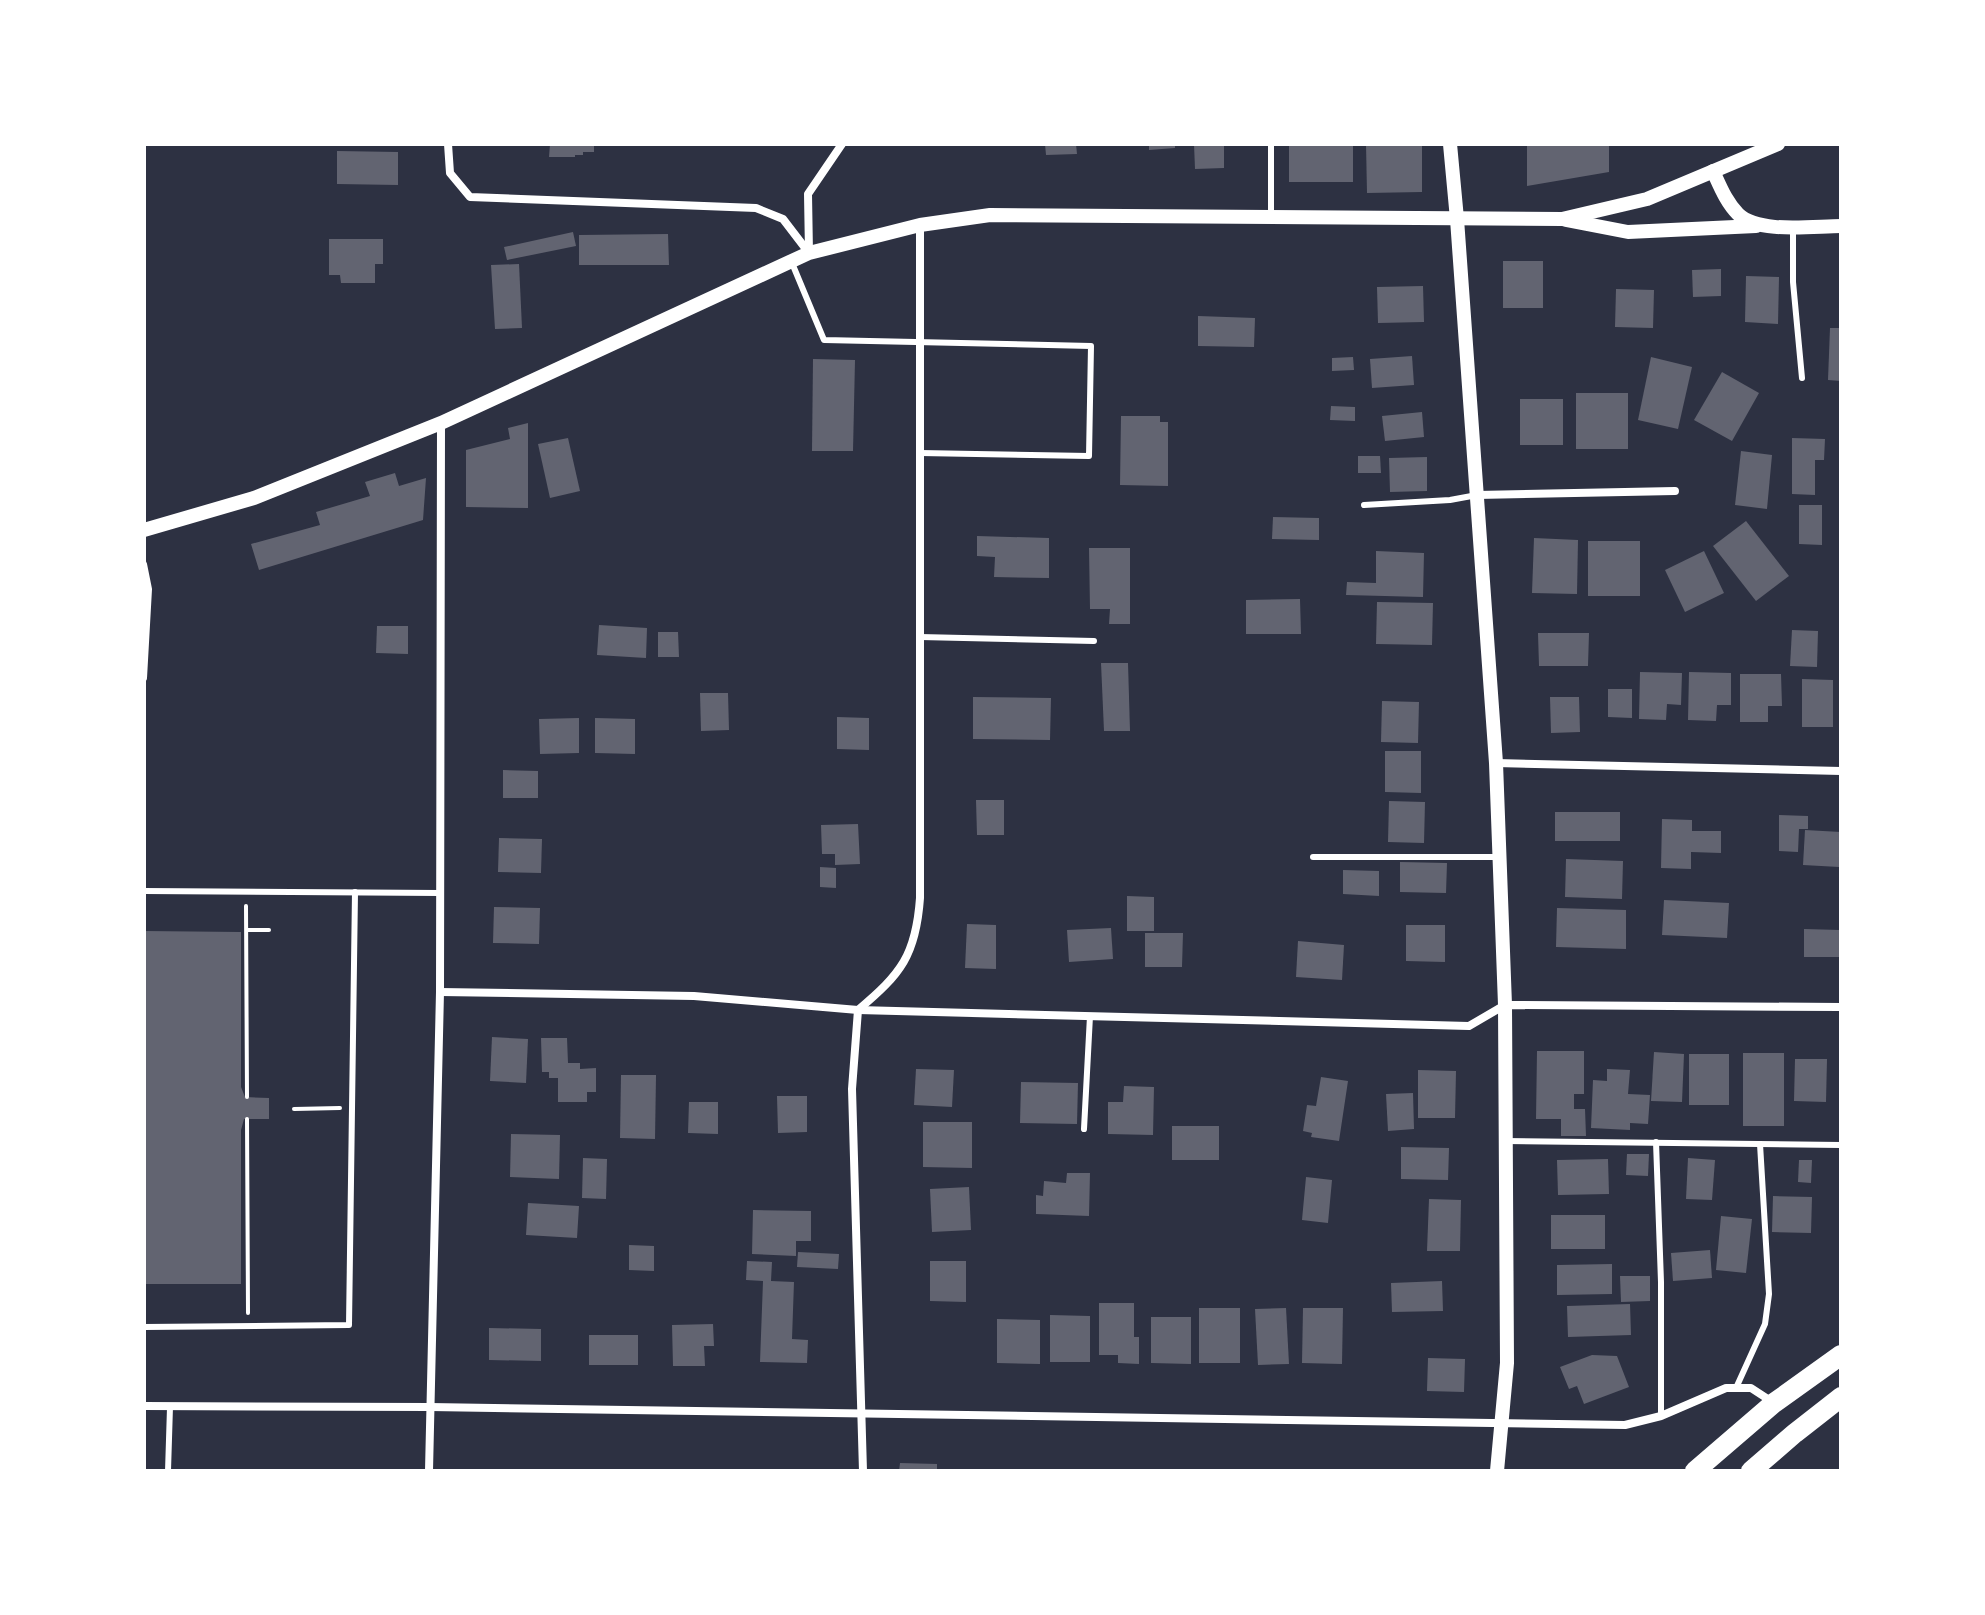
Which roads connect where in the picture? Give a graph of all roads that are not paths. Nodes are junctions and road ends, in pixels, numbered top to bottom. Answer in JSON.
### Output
{"nodes":[{"id":1,"x":448,"y":144,"type":"edge"},
{"id":2,"x":842,"y":144,"type":"edge"},
{"id":3,"x":1271,"y":144,"type":"edge"},
{"id":4,"x":1450,"y":144,"type":"edge"},
{"id":5,"x":1778,"y":144,"type":"edge"},
{"id":6,"x":1713,"y":171,"type":"junction"},
{"id":7,"x":1271,"y":217,"type":"junction"},
{"id":8,"x":1457,"y":219,"type":"junction"},
{"id":9,"x":1562,"y":219,"type":"junction"},
{"id":10,"x":920,"y":225,"type":"junction"},
{"id":11,"x":1756,"y":226,"type":"junction"},
{"id":12,"x":1793,"y":226,"type":"junction"},
{"id":13,"x":1841,"y":226,"type":"edge"},
{"id":14,"x":809,"y":253,"type":"junction"},
{"id":15,"x":791,"y":262,"type":"junction"},
{"id":16,"x":920,"y":343,"type":"junction"},
{"id":17,"x":1802,"y":378,"type":"dead end"},
{"id":18,"x":441,"y":423,"type":"junction"},
{"id":19,"x":920,"y":453,"type":"junction"},
{"id":20,"x":1675,"y":491,"type":"dead end"},
{"id":21,"x":1477,"y":495,"type":"junction"},
{"id":22,"x":1364,"y":505,"type":"dead end"},
{"id":23,"x":144,"y":530,"type":"edge"},
{"id":24,"x":144,"y":564,"type":"edge"},
{"id":25,"x":920,"y":637,"type":"junction"},
{"id":26,"x":1094,"y":641,"type":"dead end"},
{"id":27,"x":144,"y":678,"type":"edge"},
{"id":28,"x":1496,"y":763,"type":"junction"},
{"id":29,"x":1841,"y":771,"type":"edge"},
{"id":30,"x":1313,"y":857,"type":"dead end"},
{"id":31,"x":1500,"y":857,"type":"junction"},
{"id":32,"x":144,"y":891,"type":"edge"},
{"id":33,"x":355,"y":892,"type":"junction"},
{"id":34,"x":440,"y":893,"type":"junction"},
{"id":35,"x":440,"y":992,"type":"junction"},
{"id":36,"x":1505,"y":1005,"type":"junction"},
{"id":37,"x":1841,"y":1007,"type":"edge"},
{"id":38,"x":858,"y":1010,"type":"junction"},
{"id":39,"x":1090,"y":1016,"type":"junction"},
{"id":40,"x":1084,"y":1129,"type":"dead end"},
{"id":41,"x":1505,"y":1141,"type":"junction"},
{"id":42,"x":1656,"y":1142,"type":"junction"},
{"id":43,"x":1760,"y":1144,"type":"junction"},
{"id":44,"x":1841,"y":1145,"type":"edge"},
{"id":45,"x":144,"y":1327,"type":"edge"},
{"id":46,"x":1841,"y":1355,"type":"edge"},
{"id":47,"x":1736,"y":1388,"type":"junction"},
{"id":48,"x":1841,"y":1397,"type":"edge"},
{"id":49,"x":1774,"y":1403,"type":"junction"},
{"id":50,"x":144,"y":1406,"type":"edge"},
{"id":51,"x":170,"y":1407,"type":"junction"},
{"id":52,"x":430,"y":1407,"type":"junction"},
{"id":53,"x":860,"y":1415,"type":"junction"},
{"id":54,"x":1661,"y":1416,"type":"junction"},
{"id":55,"x":1501,"y":1422,"type":"junction"},
{"id":56,"x":168,"y":1471,"type":"edge"},
{"id":57,"x":429,"y":1471,"type":"edge"},
{"id":58,"x":863,"y":1471,"type":"edge"},
{"id":59,"x":1497,"y":1471,"type":"edge"},
{"id":60,"x":1695,"y":1471,"type":"edge"},
{"id":61,"x":1751,"y":1471,"type":"edge"}],
"edges":[{"from":1,"to":14,"type":"street"},
{"from":2,"to":14,"type":"street"},
{"from":3,"to":7,"type":"lane"},
{"from":4,"to":8,"type":"street"},
{"from":5,"to":6,"type":"street"},
{"from":6,"to":9,"type":"street"},
{"from":6,"to":11,"type":"street"},
{"from":7,"to":8,"type":"street"},
{"from":7,"to":10,"type":"street"},
{"from":8,"to":9,"type":"street"},
{"from":8,"to":21,"type":"street"},
{"from":9,"to":11,"type":"street"},
{"from":10,"to":14,"type":"street"},
{"from":10,"to":16,"type":"street"},
{"from":11,"to":12,"type":"street"},
{"from":12,"to":13,"type":"street"},
{"from":12,"to":17,"type":"lane"},
{"from":14,"to":15,"type":"street"},
{"from":15,"to":16,"type":"lane"},
{"from":15,"to":18,"type":"street"},
{"from":16,"to":19,"type":"street"},
{"from":16,"to":19,"type":"lane"},
{"from":18,"to":23,"type":"street"},
{"from":18,"to":34,"type":"street"},
{"from":19,"to":25,"type":"street"},
{"from":20,"to":21,"type":"street"},
{"from":21,"to":22,"type":"lane"},
{"from":21,"to":28,"type":"street"},
{"from":24,"to":27,"type":"lane"},
{"from":25,"to":26,"type":"lane"},
{"from":25,"to":38,"type":"street"},
{"from":28,"to":29,"type":"street"},
{"from":28,"to":31,"type":"street"},
{"from":30,"to":31,"type":"lane"},
{"from":31,"to":36,"type":"street"},
{"from":32,"to":33,"type":"lane"},
{"from":33,"to":34,"type":"lane"},
{"from":33,"to":45,"type":"lane"},
{"from":34,"to":35,"type":"street"},
{"from":35,"to":38,"type":"street"},
{"from":35,"to":52,"type":"street"},
{"from":36,"to":37,"type":"street"},
{"from":36,"to":39,"type":"street"},
{"from":36,"to":41,"type":"street"},
{"from":38,"to":39,"type":"street"},
{"from":38,"to":53,"type":"street"},
{"from":39,"to":40,"type":"lane"},
{"from":41,"to":42,"type":"lane"},
{"from":41,"to":55,"type":"street"},
{"from":42,"to":43,"type":"lane"},
{"from":42,"to":54,"type":"lane"},
{"from":43,"to":44,"type":"lane"},
{"from":43,"to":47,"type":"lane"},
{"from":46,"to":49,"type":"main road"},
{"from":47,"to":49,"type":"street"},
{"from":47,"to":54,"type":"street"},
{"from":48,"to":61,"type":"main road"},
{"from":49,"to":60,"type":"main road"},
{"from":50,"to":51,"type":"street"},
{"from":51,"to":52,"type":"street"},
{"from":51,"to":56,"type":"lane"},
{"from":52,"to":53,"type":"street"},
{"from":52,"to":57,"type":"street"},
{"from":53,"to":55,"type":"street"},
{"from":53,"to":58,"type":"street"},
{"from":54,"to":55,"type":"street"},
{"from":55,"to":59,"type":"street"}]}
